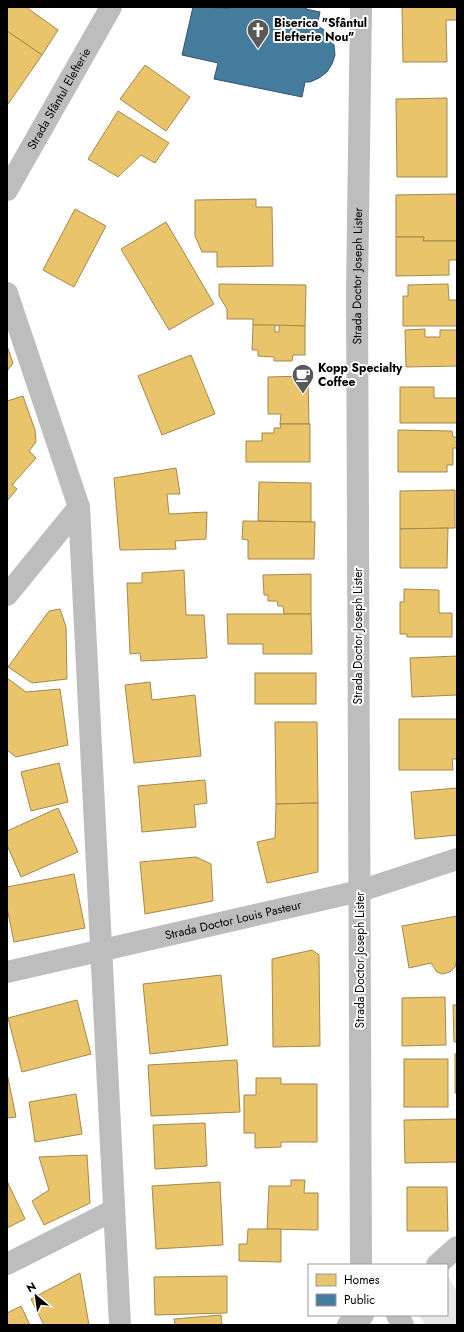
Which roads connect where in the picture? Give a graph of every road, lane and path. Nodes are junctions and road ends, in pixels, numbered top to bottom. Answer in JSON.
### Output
{"nodes":[{"id":1,"x":111,"y":7,"type":"edge"},
{"id":2,"x":361,"y":7,"type":"edge"},
{"id":3,"x":7,"y":190,"type":"edge"},
{"id":4,"x":7,"y":293,"type":"edge"},
{"id":5,"x":79,"y":507,"type":"junction"},
{"id":6,"x":7,"y":595,"type":"edge"},
{"id":7,"x":457,"y":859,"type":"edge"},
{"id":8,"x":360,"y":891,"type":"junction"},
{"id":9,"x":102,"y":951,"type":"junction"},
{"id":10,"x":7,"y":972,"type":"edge"},
{"id":11,"x":114,"y":1210,"type":"junction"},
{"id":12,"x":457,"y":1247,"type":"edge"},
{"id":13,"x":7,"y":1264,"type":"edge"},
{"id":14,"x":361,"y":1264,"type":"edge"},
{"id":15,"x":438,"y":1264,"type":"edge"},
{"id":16,"x":398,"y":1316,"type":"edge"},
{"id":17,"x":120,"y":1325,"type":"edge"},
{"id":18,"x":403,"y":1325,"type":"edge"}],
"edges":[{"from":1,"to":3,"type":"street","name":"Strada Sfântul Elefterie"},
{"from":2,"to":8,"type":"street","name":"Strada Doctor Joseph Lister"},
{"from":4,"to":5,"type":"street"},
{"from":5,"to":6,"type":"street"},
{"from":5,"to":9,"type":"street"},
{"from":7,"to":8,"type":"street","name":"Strada Doctor Louis Pasteur"},
{"from":8,"to":9,"type":"street","name":"Strada Doctor Louis Pasteur"},
{"from":8,"to":14,"type":"street","name":"Strada Doctor Joseph Lister"},
{"from":9,"to":10,"type":"street","name":"Strada Doctor Louis Pasteur"},
{"from":9,"to":11,"type":"street"},
{"from":11,"to":13,"type":"street"},
{"from":11,"to":17,"type":"street"},
{"from":12,"to":15,"type":"street"},
{"from":16,"to":18,"type":"street"}]}
